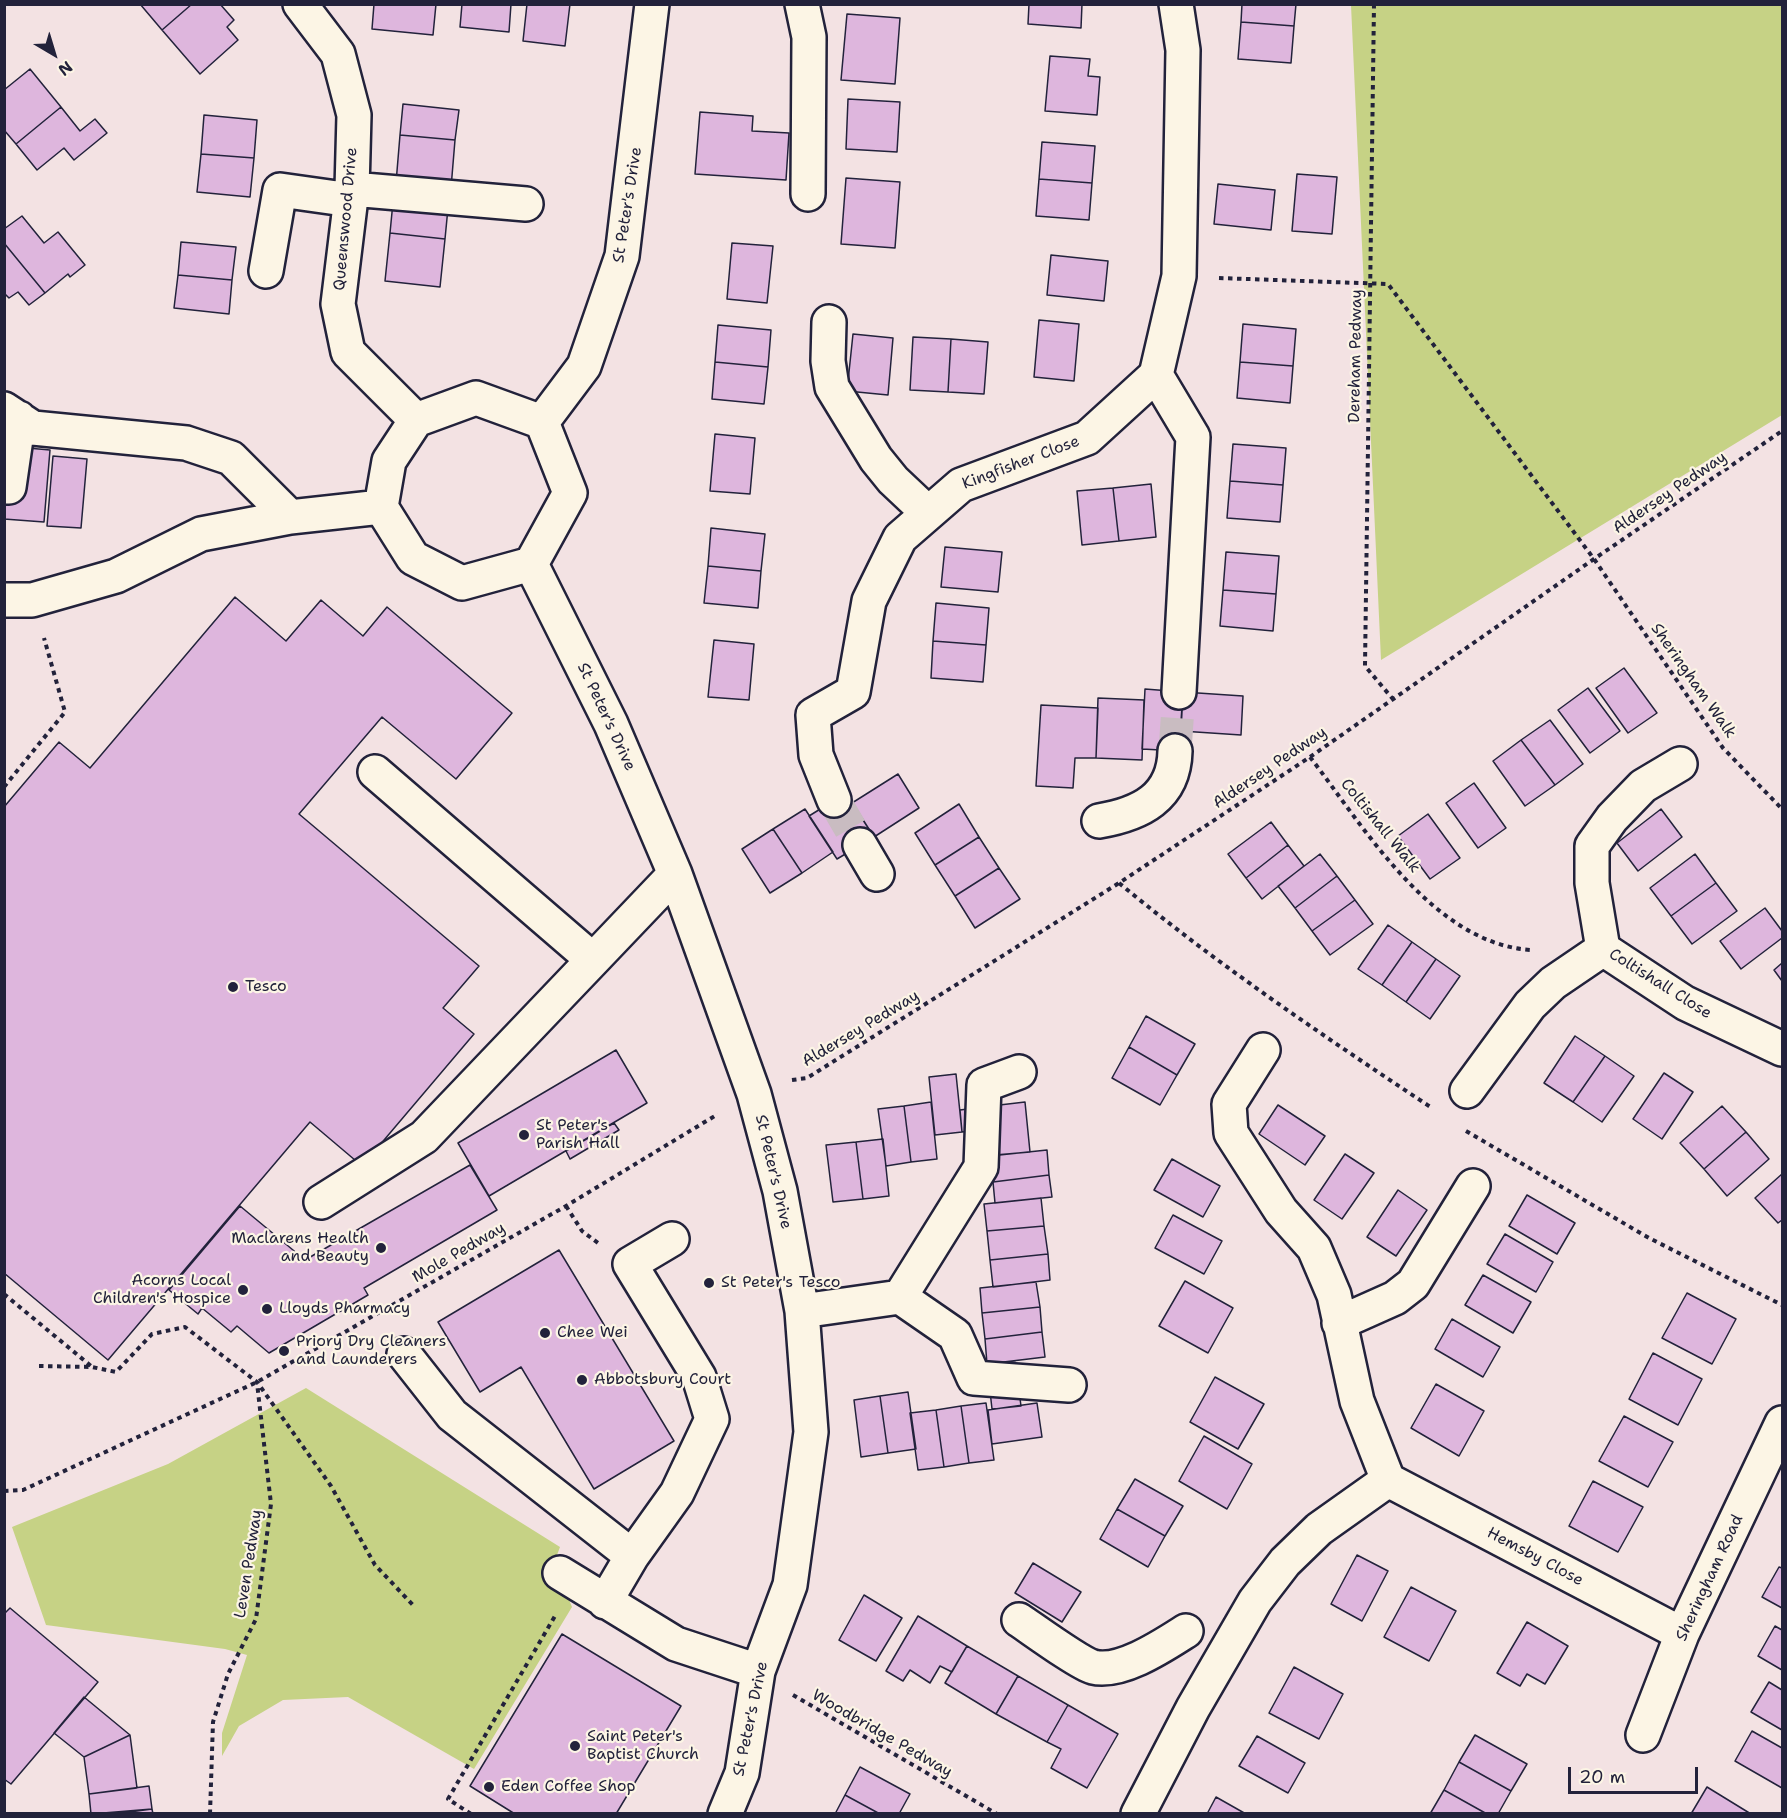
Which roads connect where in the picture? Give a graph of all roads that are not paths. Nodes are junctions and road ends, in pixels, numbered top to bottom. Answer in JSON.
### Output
{"nodes":[{"id":1,"x":300,"y":4,"type":"edge"},
{"id":2,"x":652,"y":4,"type":"edge"},
{"id":3,"x":802,"y":4,"type":"edge"},
{"id":4,"x":1176,"y":4,"type":"edge"},
{"id":5,"x":351,"y":194,"type":"junction"},
{"id":6,"x":808,"y":194,"type":"dead end"},
{"id":7,"x":526,"y":204,"type":"dead end"},
{"id":8,"x":266,"y":271,"type":"dead end"},
{"id":9,"x":829,"y":322,"type":"dead end"},
{"id":10,"x":1156,"y":375,"type":"junction"},
{"id":11,"x":12,"y":413,"type":"edge"},
{"id":12,"x":416,"y":420,"type":"junction"},
{"id":13,"x":542,"y":422,"type":"junction"},
{"id":14,"x":4,"y":487,"type":"edge"},
{"id":15,"x":381,"y":507,"type":"junction"},
{"id":16,"x":928,"y":513,"type":"junction"},
{"id":17,"x":290,"y":517,"type":"junction"},
{"id":18,"x":531,"y":564,"type":"junction"},
{"id":19,"x":18,"y":600,"type":"edge"},
{"id":20,"x":1179,"y":692,"type":"tunnel mouth"},
{"id":21,"x":1175,"y":751,"type":"tunnel mouth"},
{"id":22,"x":1680,"y":764,"type":"dead end"},
{"id":23,"x":375,"y":772,"type":"dead end"},
{"id":24,"x":834,"y":800,"type":"tunnel mouth"},
{"id":25,"x":1099,"y":821,"type":"dead end"},
{"id":26,"x":860,"y":845,"type":"tunnel mouth"},
{"id":27,"x":675,"y":874,"type":"junction"},
{"id":28,"x":877,"y":874,"type":"dead end"},
{"id":29,"x":1603,"y":949,"type":"junction"},
{"id":30,"x":593,"y":960,"type":"junction"},
{"id":31,"x":1782,"y":1049,"type":"edge"},
{"id":32,"x":1263,"y":1050,"type":"dead end"},
{"id":33,"x":1019,"y":1072,"type":"dead end"},
{"id":34,"x":1467,"y":1091,"type":"dead end"},
{"id":35,"x":1473,"y":1186,"type":"dead end"},
{"id":36,"x":321,"y":1202,"type":"dead end"},
{"id":37,"x":672,"y":1239,"type":"dead end"},
{"id":38,"x":900,"y":1297,"type":"junction"},
{"id":39,"x":1336,"y":1309,"type":"junction"},
{"id":40,"x":802,"y":1311,"type":"junction"},
{"id":41,"x":404,"y":1354,"type":"dead end"},
{"id":42,"x":1069,"y":1385,"type":"dead end"},
{"id":43,"x":1781,"y":1432,"type":"edge"},
{"id":44,"x":1388,"y":1480,"type":"junction"},
{"id":45,"x":632,"y":1556,"type":"junction"},
{"id":46,"x":568,"y":1578,"type":"road end"},
{"id":47,"x":605,"y":1602,"type":"junction"},
{"id":48,"x":1019,"y":1620,"type":"dead end"},
{"id":49,"x":1682,"y":1634,"type":"junction"},
{"id":50,"x":1223,"y":1658,"type":"junction"},
{"id":51,"x":758,"y":1671,"type":"junction"},
{"id":52,"x":1643,"y":1735,"type":"dead end"},
{"id":53,"x":725,"y":1814,"type":"edge"},
{"id":54,"x":1138,"y":1814,"type":"edge"}],
"edges":[{"from":1,"to":5,"type":"street","name":"Queenswood Drive"},
{"from":2,"to":13,"type":"street","name":"St Peter's Drive"},
{"from":3,"to":6,"type":"street"},
{"from":4,"to":10,"type":"street"},
{"from":5,"to":7,"type":"street"},
{"from":5,"to":8,"type":"street"},
{"from":5,"to":12,"type":"street","name":"Queenswood Drive"},
{"from":9,"to":16,"type":"street"},
{"from":10,"to":16,"type":"street","name":"Kingfisher Close"},
{"from":10,"to":20,"type":"street"},
{"from":11,"to":14,"type":"street"},
{"from":11,"to":17,"type":"street"},
{"from":12,"to":13,"type":"street"},
{"from":12,"to":15,"type":"street"},
{"from":13,"to":18,"type":"street"},
{"from":15,"to":17,"type":"street"},
{"from":15,"to":18,"type":"street"},
{"from":16,"to":24,"type":"street","name":"Kingfisher Close"},
{"from":17,"to":19,"type":"street"},
{"from":18,"to":27,"type":"street","name":"St Peter's Drive"},
{"from":21,"to":25,"type":"street"},
{"from":22,"to":29,"type":"street"},
{"from":23,"to":30,"type":"street"},
{"from":26,"to":28,"type":"street"},
{"from":27,"to":30,"type":"street"},
{"from":27,"to":40,"type":"street","name":"St Peter's Drive"},
{"from":29,"to":31,"type":"street","name":"Coltishall Close"},
{"from":29,"to":34,"type":"street"},
{"from":30,"to":36,"type":"street"},
{"from":32,"to":39,"type":"street"},
{"from":33,"to":38,"type":"street"},
{"from":35,"to":39,"type":"street"},
{"from":37,"to":45,"type":"street"},
{"from":38,"to":40,"type":"street"},
{"from":38,"to":42,"type":"street"},
{"from":39,"to":44,"type":"street"},
{"from":40,"to":51,"type":"street","name":"St Peter's Drive"},
{"from":41,"to":45,"type":"street"},
{"from":43,"to":49,"type":"street","name":"Sheringham Road"},
{"from":44,"to":49,"type":"street","name":"Hemsby Close"},
{"from":44,"to":50,"type":"street"},
{"from":45,"to":47,"type":"street"},
{"from":46,"to":47,"type":"street"},
{"from":47,"to":51,"type":"street"},
{"from":48,"to":50,"type":"street"},
{"from":49,"to":52,"type":"street","name":"Sheringham Road"},
{"from":50,"to":54,"type":"street"},
{"from":51,"to":53,"type":"street","name":"St Peter's Drive"}]}
